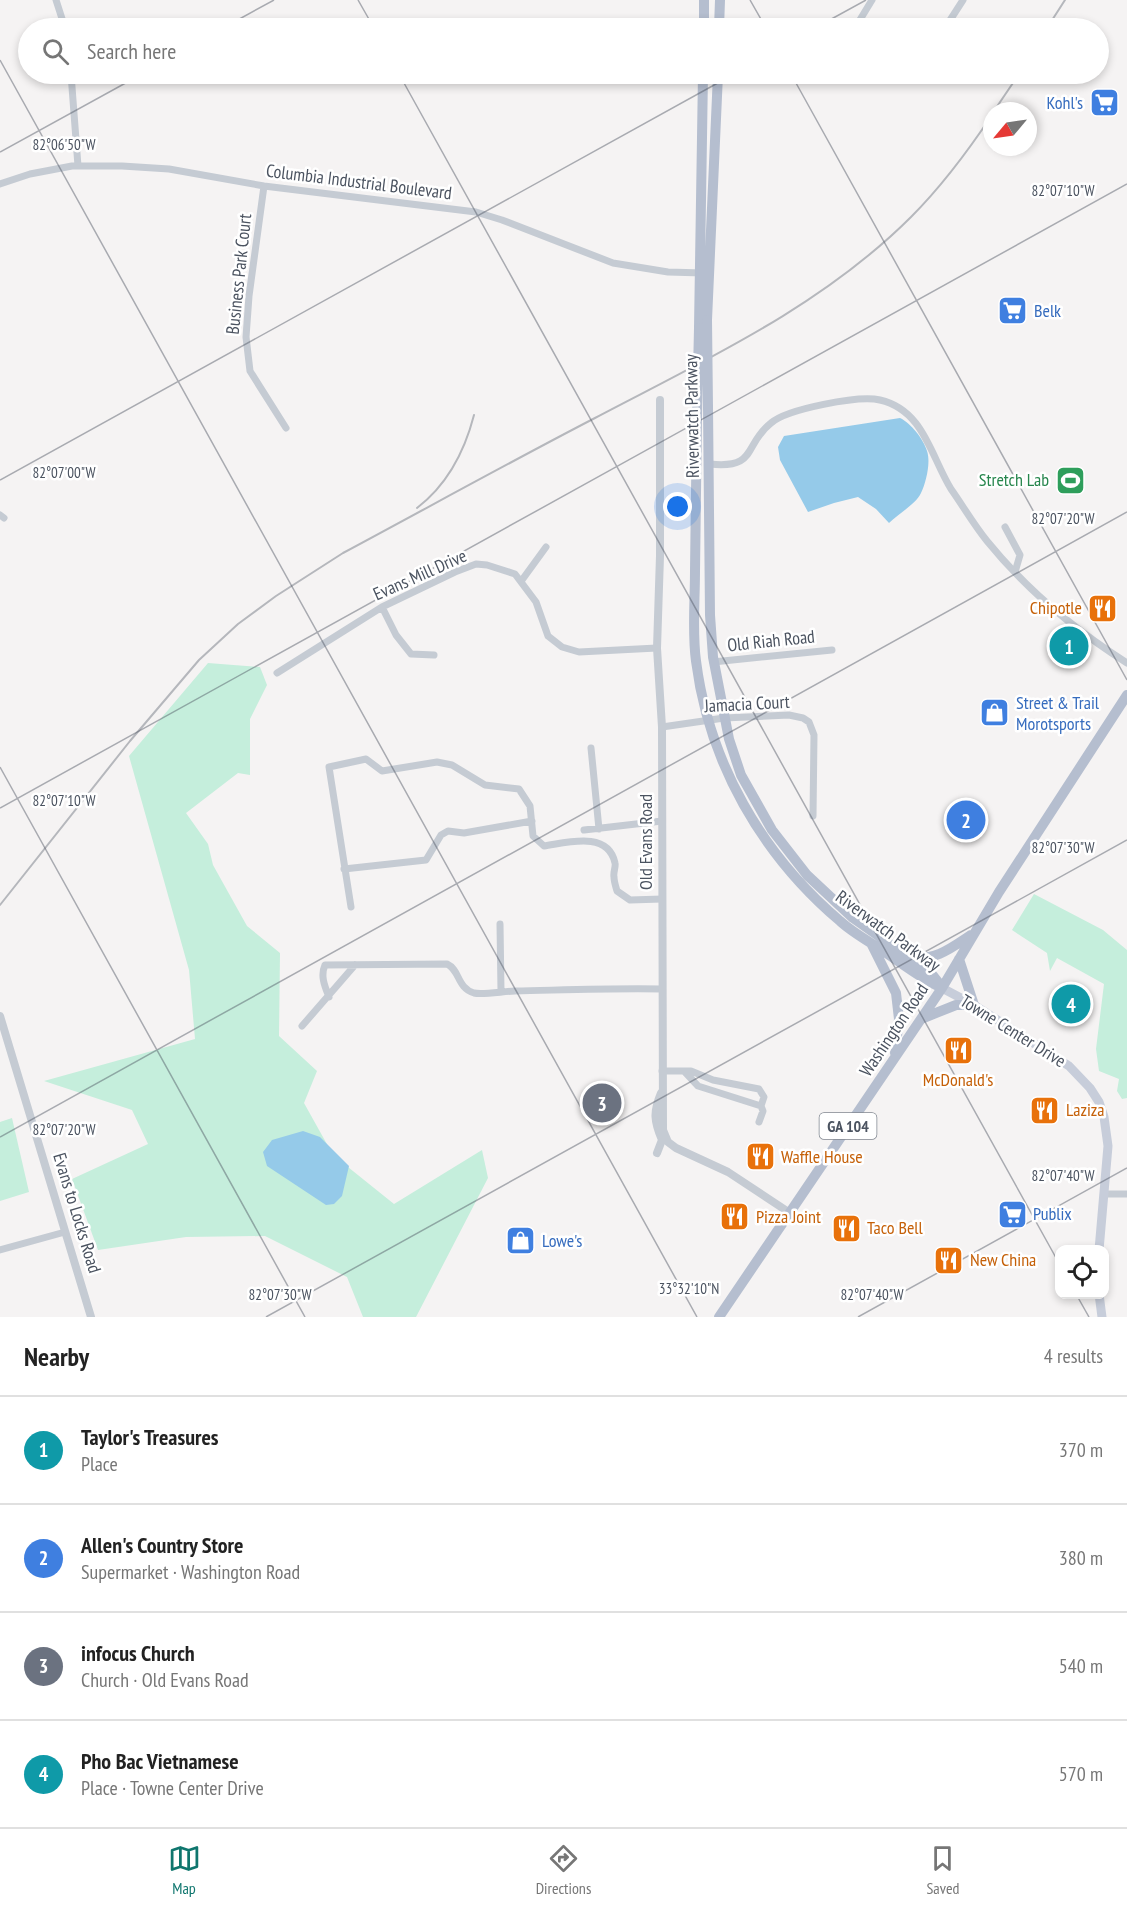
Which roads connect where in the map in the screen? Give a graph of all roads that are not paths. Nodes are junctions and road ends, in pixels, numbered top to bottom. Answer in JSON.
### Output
{"nodes":[{"id":1,"x":56,"y":0,"type":"edge"},
{"id":2,"x":704,"y":0,"type":"edge"},
{"id":3,"x":720,"y":0,"type":"edge"},
{"id":4,"x":872,"y":0,"type":"edge"},
{"id":5,"x":963,"y":0,"type":"edge"},
{"id":6,"x":62,"y":18,"type":"edge"},
{"id":7,"x":704,"y":18,"type":"edge"},
{"id":8,"x":719,"y":18,"type":"edge"},
{"id":9,"x":861,"y":18,"type":"edge"},
{"id":10,"x":951,"y":18,"type":"edge"},
{"id":11,"x":72,"y":84,"type":"edge"},
{"id":12,"x":703,"y":84,"type":"edge"},
{"id":13,"x":717,"y":84,"type":"edge"},
{"id":14,"x":78,"y":166,"type":"junction"},
{"id":15,"x":0,"y":184,"type":"edge"},
{"id":16,"x":264,"y":186,"type":"junction"},
{"id":17,"x":704,"y":273,"type":"junction"},
{"id":18,"x":703,"y":324,"type":"junction"},
{"id":19,"x":660,"y":400,"type":"dead end"},
{"id":20,"x":286,"y":428,"type":"dead end"},
{"id":21,"x":710,"y":464,"type":"junction"},
{"id":22,"x":1005,"y":527,"type":"dead end"},
{"id":23,"x":546,"y":546,"type":"dead end"},
{"id":24,"x":1015,"y":572,"type":"junction"},
{"id":25,"x":522,"y":580,"type":"junction"},
{"id":26,"x":382,"y":608,"type":"junction"},
{"id":27,"x":657,"y":648,"type":"junction"},
{"id":28,"x":832,"y":650,"type":"dead end"},
{"id":29,"x":434,"y":655,"type":"dead end"},
{"id":30,"x":713,"y":662,"type":"junction"},
{"id":31,"x":1127,"y":663,"type":"edge"},
{"id":32,"x":277,"y":673,"type":"dead end"},
{"id":33,"x":1127,"y":695,"type":"edge"},
{"id":34,"x":724,"y":718,"type":"junction"},
{"id":35,"x":708,"y":721,"type":"junction"},
{"id":36,"x":662,"y":727,"type":"junction"},
{"id":37,"x":591,"y":748,"type":"dead end"},
{"id":38,"x":813,"y":816,"type":"dead end"},
{"id":39,"x":662,"y":820,"type":"junction"},
{"id":40,"x":532,"y":821,"type":"junction"},
{"id":41,"x":599,"y":829,"type":"junction"},
{"id":42,"x":584,"y":830,"type":"dead end"},
{"id":43,"x":344,"y":869,"type":"junction"},
{"id":44,"x":662,"y":899,"type":"junction"},
{"id":45,"x":351,"y":907,"type":"dead end"},
{"id":46,"x":500,"y":924,"type":"dead end"},
{"id":47,"x":974,"y":934,"type":"junction"},
{"id":48,"x":870,"y":942,"type":"junction"},
{"id":49,"x":909,"y":958,"type":"junction"},
{"id":50,"x":959,"y":959,"type":"junction"},
{"id":51,"x":355,"y":964,"type":"junction"},
{"id":52,"x":942,"y":988,"type":"junction"},
{"id":53,"x":662,"y":989,"type":"junction"},
{"id":54,"x":501,"y":991,"type":"junction"},
{"id":55,"x":329,"y":997,"type":"junction"},
{"id":56,"x":974,"y":1005,"type":"junction"},
{"id":57,"x":0,"y":1016,"type":"edge"},
{"id":58,"x":921,"y":1018,"type":"junction"},
{"id":59,"x":302,"y":1026,"type":"dead end"},
{"id":60,"x":893,"y":1060,"type":"junction"},
{"id":61,"x":662,"y":1071,"type":"junction"},
{"id":62,"x":684,"y":1071,"type":"junction"},
{"id":63,"x":662,"y":1090,"type":"junction"},
{"id":64,"x":761,"y":1106,"type":"junction"},
{"id":65,"x":759,"y":1122,"type":"dead end"},
{"id":66,"x":657,"y":1153,"type":"dead end"},
{"id":67,"x":1106,"y":1194,"type":"junction"},
{"id":68,"x":1127,"y":1194,"type":"edge"},
{"id":69,"x":790,"y":1213,"type":"junction"},
{"id":70,"x":65,"y":1232,"type":"junction"},
{"id":71,"x":1101,"y":1245,"type":"edge"},
{"id":72,"x":0,"y":1250,"type":"edge"},
{"id":73,"x":1100,"y":1299,"type":"edge"},
{"id":74,"x":91,"y":1317,"type":"edge"},
{"id":75,"x":719,"y":1317,"type":"edge"},
{"id":76,"x":1102,"y":1317,"type":"edge"}],
"edges":[{"from":1,"to":6,"type":"street"},
{"from":2,"to":7,"type":"main road"},
{"from":3,"to":8,"type":"main road"},
{"from":4,"to":9,"type":"street"},
{"from":5,"to":10,"type":"street"},
{"from":11,"to":14,"type":"street"},
{"from":12,"to":17,"type":"main road","name":"Riverwatch Parkway"},
{"from":13,"to":17,"type":"main road","name":"Riverwatch Parkway"},
{"from":14,"to":15,"type":"street","name":"Columbia Industrial Boulevard"},
{"from":14,"to":16,"type":"street","name":"Columbia Industrial Boulevard"},
{"from":16,"to":17,"type":"street","name":"Columbia Industrial Boulevard"},
{"from":16,"to":20,"type":"street","name":"Business Park Court"},
{"from":17,"to":18,"type":"main road","name":"Riverwatch Parkway"},
{"from":18,"to":21,"type":"main road","name":"Riverwatch Parkway","bridge":true},
{"from":18,"to":35,"type":"main road","name":"Riverwatch Parkway","bridge":true},
{"from":19,"to":27,"type":"street","name":"Old Evans Road"},
{"from":21,"to":24,"type":"street"},
{"from":21,"to":30,"type":"main road","name":"Riverwatch Parkway"},
{"from":22,"to":24,"type":"street"},
{"from":23,"to":25,"type":"street"},
{"from":24,"to":31,"type":"street"},
{"from":25,"to":26,"type":"street","name":"Evans Mill Drive"},
{"from":25,"to":27,"type":"street"},
{"from":26,"to":29,"type":"street"},
{"from":26,"to":32,"type":"street","name":"Evans Mill Drive"},
{"from":27,"to":36,"type":"street","name":"Old Evans Road"},
{"from":28,"to":30,"type":"street","name":"Old Riah Road"},
{"from":30,"to":34,"type":"main road","name":"Riverwatch Parkway"},
{"from":33,"to":47,"type":"main road","name":"Washington Road","number":"GA 104"},
{"from":34,"to":35,"type":"street","name":"Jamacia Court"},
{"from":34,"to":38,"type":"street","name":"Jamacia Court"},
{"from":34,"to":49,"type":"main road","name":"Riverwatch Parkway"},
{"from":35,"to":36,"type":"street","name":"Jamacia Court"},
{"from":35,"to":48,"type":"main road","name":"Riverwatch Parkway"},
{"from":36,"to":39,"type":"street","name":"Old Evans Road"},
{"from":37,"to":41,"type":"street"},
{"from":39,"to":41,"type":"street"},
{"from":39,"to":44,"type":"street","name":"Old Evans Road"},
{"from":40,"to":43,"type":"street"},
{"from":40,"to":43,"type":"street"},
{"from":40,"to":44,"type":"street"},
{"from":41,"to":42,"type":"street"},
{"from":43,"to":45,"type":"street"},
{"from":44,"to":53,"type":"street","name":"Old Evans Road"},
{"from":46,"to":54,"type":"street"},
{"from":47,"to":49,"type":"main road"},
{"from":47,"to":50,"type":"main road","name":"Washington Road","number":"GA 104"},
{"from":48,"to":52,"type":"main road","name":"Riverwatch Parkway"},
{"from":48,"to":60,"type":"main road"},
{"from":49,"to":52,"type":"main road","name":"Riverwatch Parkway"},
{"from":50,"to":52,"type":"main road","name":"Washington Road","number":"GA 104"},
{"from":50,"to":56,"type":"main road"},
{"from":51,"to":54,"type":"street"},
{"from":51,"to":55,"type":"street"},
{"from":51,"to":55,"type":"street"},
{"from":52,"to":56,"type":"main road","name":"Towne Center Drive"},
{"from":52,"to":58,"type":"main road","name":"Washington Road","number":"GA 104"},
{"from":53,"to":54,"type":"street"},
{"from":53,"to":61,"type":"street","name":"Old Evans Road"},
{"from":55,"to":59,"type":"street"},
{"from":56,"to":58,"type":"main road"},
{"from":56,"to":67,"type":"main road","name":"Towne Center Drive"},
{"from":57,"to":70,"type":"street","name":"Evans to Locks Road"},
{"from":58,"to":60,"type":"main road","name":"Washington Road","number":"GA 104"},
{"from":60,"to":69,"type":"main road","name":"Washington Road","number":"GA 104"},
{"from":61,"to":62,"type":"street"},
{"from":61,"to":63,"type":"street","name":"Old Evans Road"},
{"from":62,"to":64,"type":"street"},
{"from":62,"to":64,"type":"street"},
{"from":63,"to":66,"type":"street"},
{"from":63,"to":69,"type":"street","name":"Old Evans Road"},
{"from":64,"to":65,"type":"street"},
{"from":67,"to":68,"type":"street"},
{"from":67,"to":71,"type":"main road","name":"Towne Center Drive"},
{"from":69,"to":75,"type":"main road","name":"Washington Road","number":"GA 104"},
{"from":70,"to":72,"type":"street"},
{"from":70,"to":74,"type":"street","name":"Evans to Locks Road"},
{"from":73,"to":76,"type":"main road"}]}
